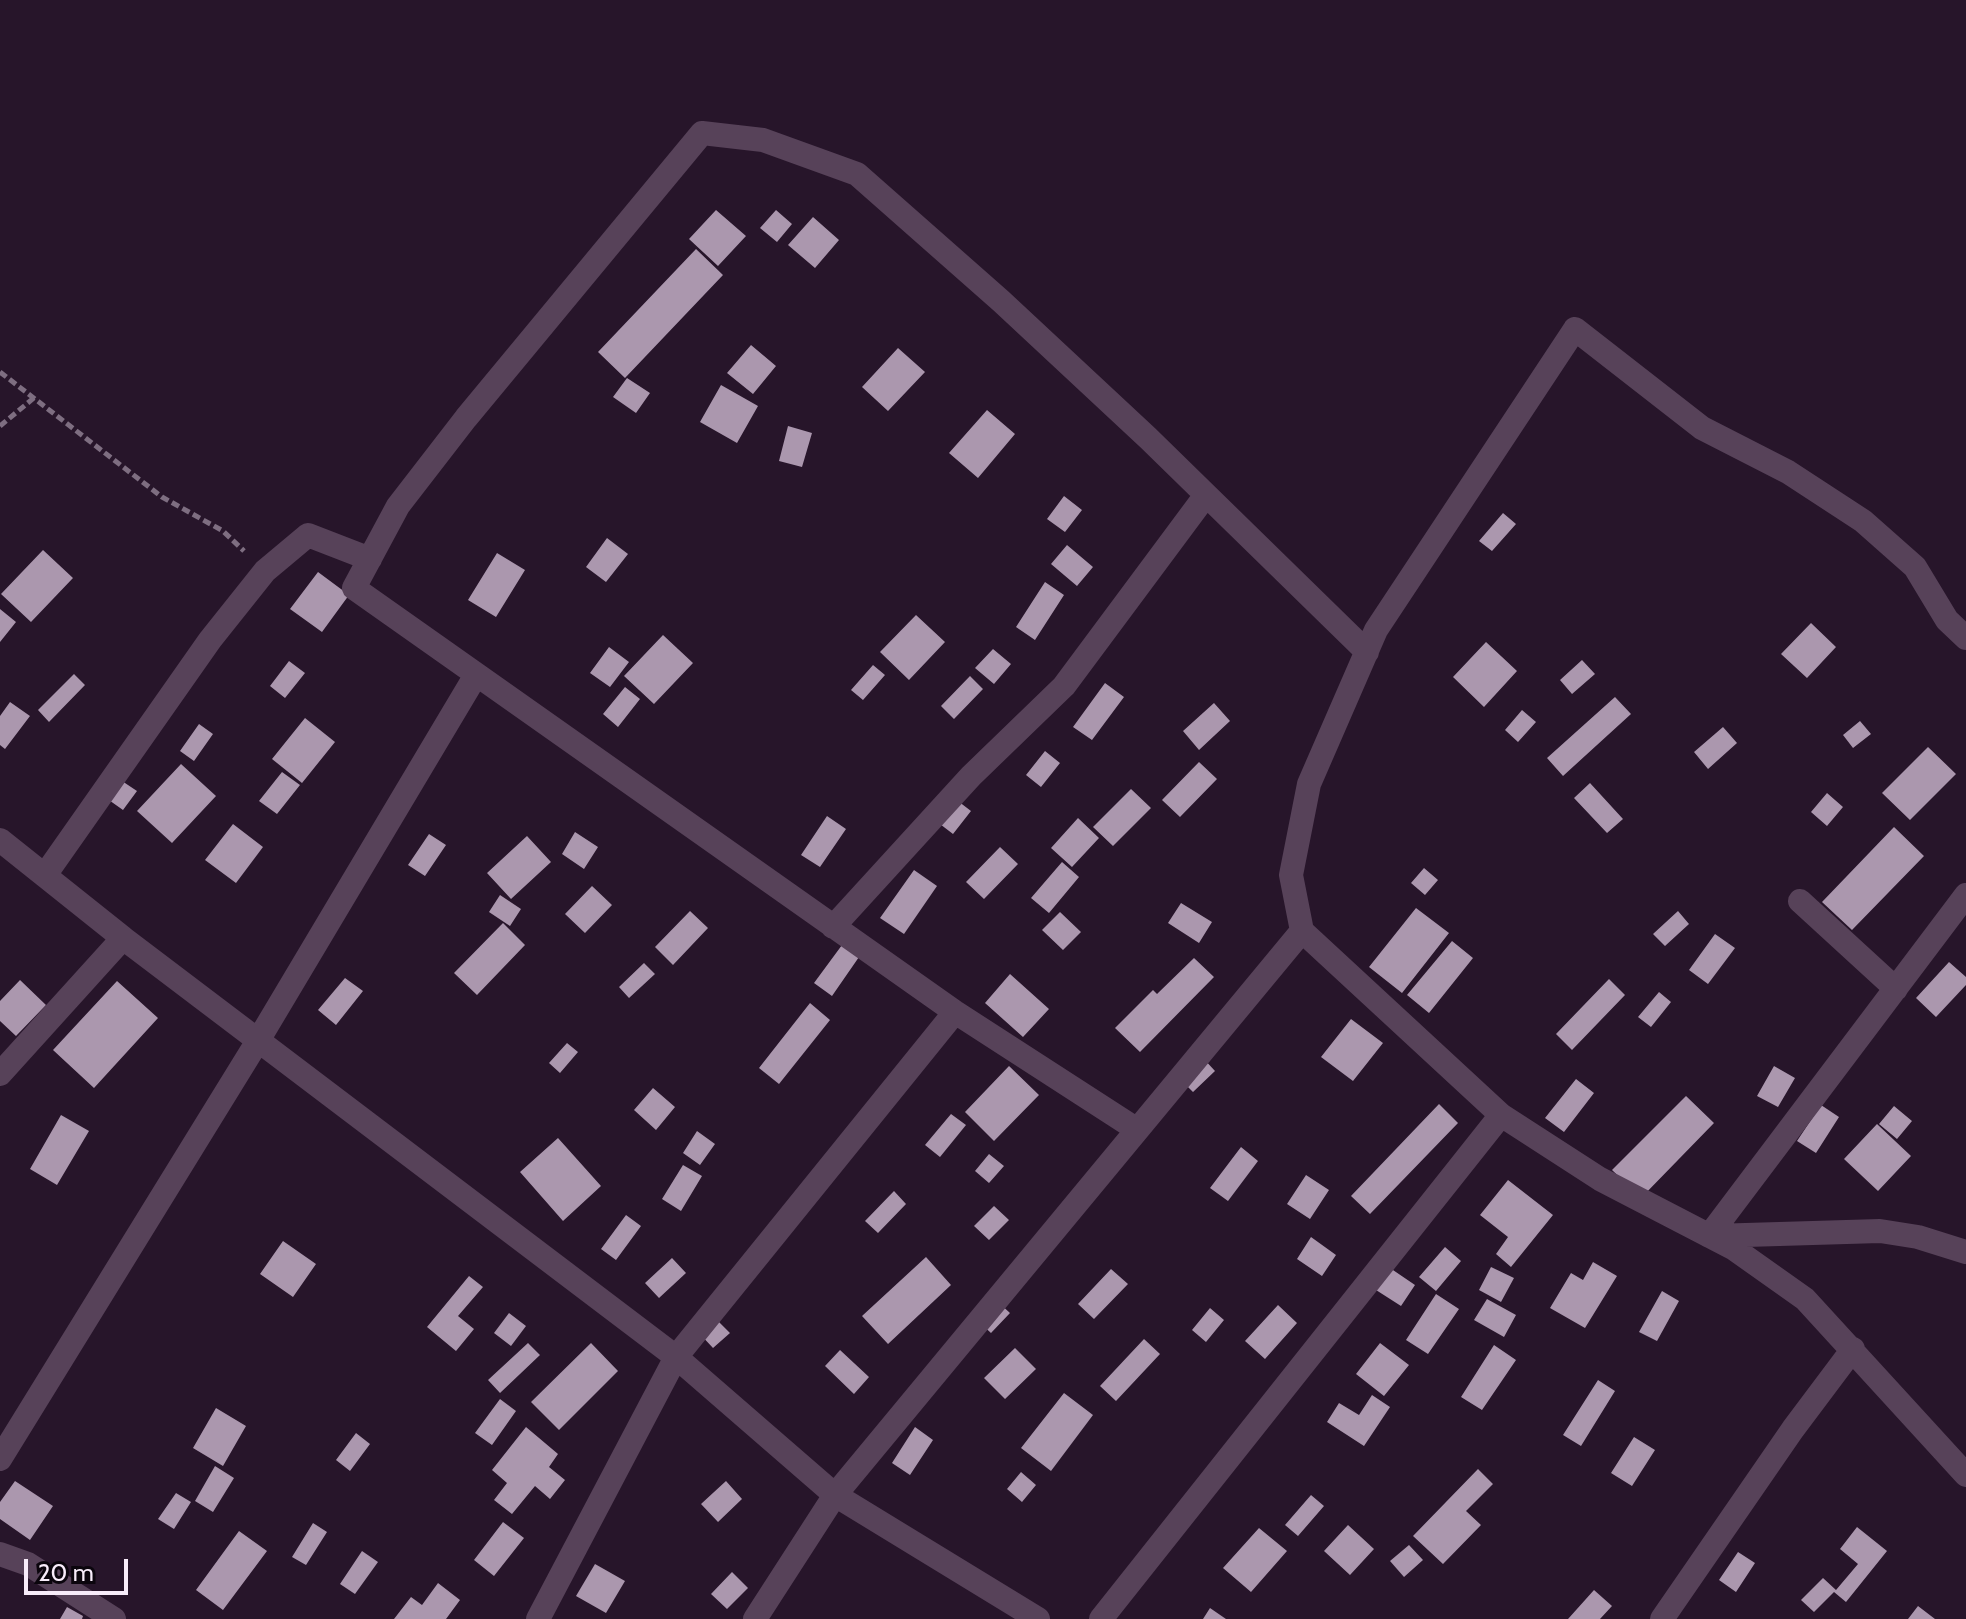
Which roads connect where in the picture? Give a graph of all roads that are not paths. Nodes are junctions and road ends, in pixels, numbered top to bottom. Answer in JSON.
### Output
{"nodes":[{"id":1,"x":1206,"y":495,"type":"junction"},
{"id":2,"x":370,"y":559,"type":"junction"},
{"id":3,"x":1966,"y":638,"type":"edge"},
{"id":4,"x":1367,"y":652,"type":"junction"},
{"id":5,"x":476,"y":675,"type":"junction"},
{"id":6,"x":0,"y":840,"type":"edge"},
{"id":7,"x":45,"y":875,"type":"junction"},
{"id":8,"x":1966,"y":895,"type":"edge"},
{"id":9,"x":1800,"y":901,"type":"dead end"},
{"id":10,"x":833,"y":927,"type":"junction"},
{"id":11,"x":1302,"y":931,"type":"junction"},
{"id":12,"x":123,"y":938,"type":"junction"},
{"id":13,"x":1896,"y":989,"type":"junction"},
{"id":14,"x":955,"y":1012,"type":"junction"},
{"id":15,"x":259,"y":1039,"type":"junction"},
{"id":16,"x":0,"y":1074,"type":"edge"},
{"id":17,"x":1501,"y":1115,"type":"junction"},
{"id":18,"x":1136,"y":1129,"type":"junction"},
{"id":19,"x":1709,"y":1236,"type":"junction"},
{"id":20,"x":1966,"y":1252,"type":"edge"},
{"id":21,"x":1853,"y":1349,"type":"junction"},
{"id":22,"x":676,"y":1357,"type":"junction"},
{"id":23,"x":0,"y":1459,"type":"edge"},
{"id":24,"x":1966,"y":1475,"type":"edge"},
{"id":25,"x":835,"y":1495,"type":"junction"},
{"id":26,"x":0,"y":1554,"type":"edge"},
{"id":27,"x":114,"y":1619,"type":"edge"},
{"id":28,"x":538,"y":1619,"type":"edge"},
{"id":29,"x":755,"y":1619,"type":"edge"},
{"id":30,"x":1038,"y":1619,"type":"edge"},
{"id":31,"x":1101,"y":1619,"type":"edge"},
{"id":32,"x":1662,"y":1619,"type":"edge"}],
"edges":[{"from":1,"to":2,"type":"street"},
{"from":1,"to":4,"type":"street"},
{"from":1,"to":10,"type":"street"},
{"from":2,"to":5,"type":"street"},
{"from":2,"to":7,"type":"street"},
{"from":3,"to":4,"type":"street"},
{"from":4,"to":11,"type":"street"},
{"from":5,"to":10,"type":"street"},
{"from":5,"to":15,"type":"street"},
{"from":6,"to":7,"type":"street"},
{"from":7,"to":12,"type":"street"},
{"from":8,"to":13,"type":"street"},
{"from":9,"to":13,"type":"street"},
{"from":10,"to":14,"type":"street"},
{"from":11,"to":17,"type":"street"},
{"from":11,"to":18,"type":"street"},
{"from":12,"to":15,"type":"street"},
{"from":12,"to":16,"type":"street"},
{"from":13,"to":19,"type":"street"},
{"from":14,"to":18,"type":"street"},
{"from":14,"to":22,"type":"street"},
{"from":15,"to":22,"type":"street"},
{"from":15,"to":23,"type":"street"},
{"from":17,"to":19,"type":"street"},
{"from":17,"to":31,"type":"street"},
{"from":18,"to":25,"type":"street"},
{"from":19,"to":20,"type":"street"},
{"from":19,"to":21,"type":"street"},
{"from":21,"to":24,"type":"street"},
{"from":21,"to":32,"type":"street"},
{"from":22,"to":25,"type":"street"},
{"from":22,"to":28,"type":"street"},
{"from":25,"to":29,"type":"street"},
{"from":25,"to":30,"type":"street"},
{"from":26,"to":27,"type":"street"}]}
